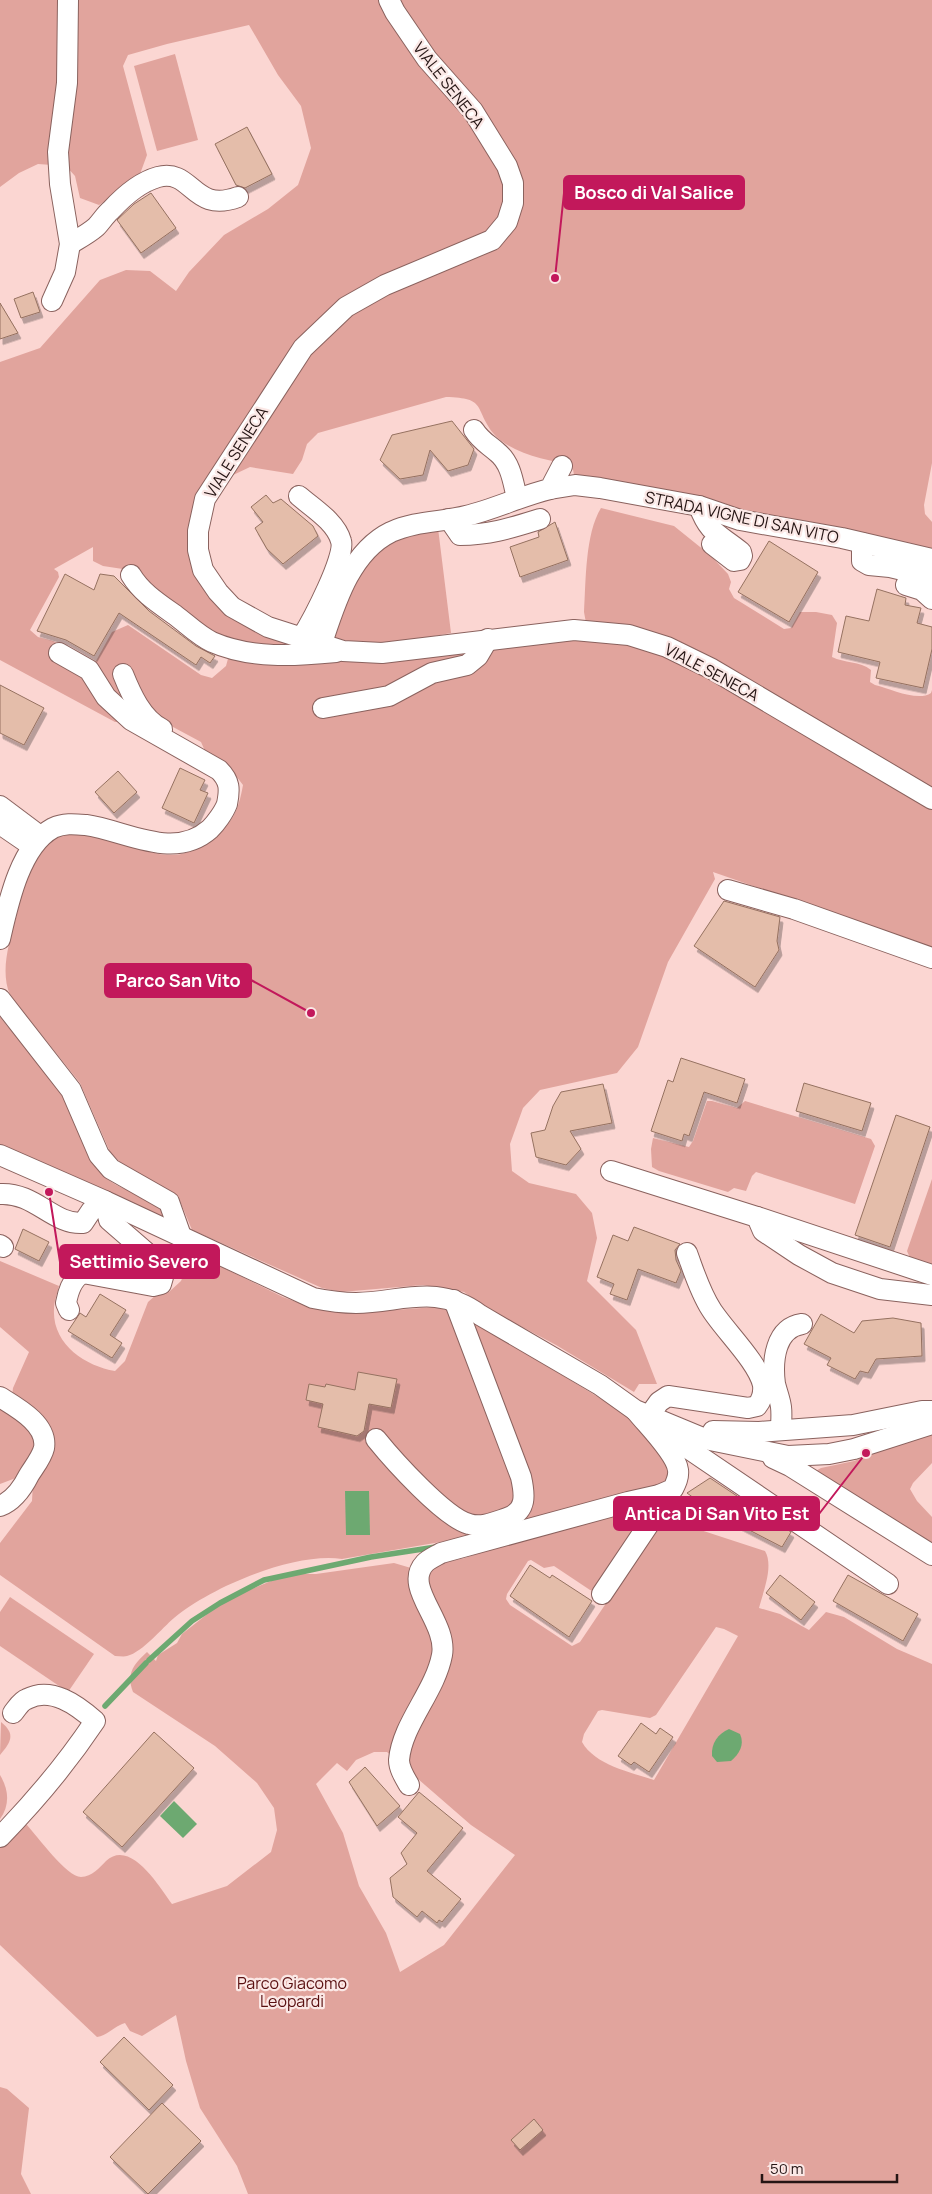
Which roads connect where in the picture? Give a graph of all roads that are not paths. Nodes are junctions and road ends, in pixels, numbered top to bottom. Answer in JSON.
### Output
{"nodes":[{"id":1,"x":389,"y":0,"type":"edge"},
{"id":2,"x":68,"y":4,"type":"edge"},
{"id":3,"x":238,"y":197,"type":"dead end"},
{"id":4,"x":70,"y":244,"type":"junction"},
{"id":5,"x":52,"y":301,"type":"dead end"},
{"id":6,"x":474,"y":430,"type":"dead end"},
{"id":7,"x":562,"y":466,"type":"dead end"},
{"id":8,"x":550,"y":489,"type":"junction"},
{"id":9,"x":299,"y":496,"type":"dead end"},
{"id":10,"x":517,"y":498,"type":"junction"},
{"id":11,"x":699,"y":506,"type":"junction"},
{"id":12,"x":449,"y":519,"type":"junction"},
{"id":13,"x":540,"y":519,"type":"dead end"},
{"id":14,"x":862,"y":543,"type":"junction"},
{"id":15,"x":712,"y":544,"type":"dead end"},
{"id":16,"x":932,"y":559,"type":"edge"},
{"id":17,"x":131,"y":574,"type":"dead end"},
{"id":18,"x":932,"y":577,"type":"edge"},
{"id":19,"x":906,"y":585,"type":"dead end"},
{"id":20,"x":932,"y":599,"type":"edge"},
{"id":21,"x":302,"y":637,"type":"junction"},
{"id":22,"x":488,"y":638,"type":"junction"},
{"id":23,"x":322,"y":643,"type":"junction"},
{"id":24,"x":343,"y":651,"type":"junction"},
{"id":25,"x":59,"y":652,"type":"dead end"},
{"id":26,"x":123,"y":674,"type":"dead end"},
{"id":27,"x":323,"y":708,"type":"dead end"},
{"id":28,"x":197,"y":757,"type":"junction"},
{"id":29,"x":932,"y":799,"type":"edge"},
{"id":30,"x":0,"y":806,"type":"edge"},
{"id":31,"x":0,"y":824,"type":"edge"},
{"id":32,"x":36,"y":841,"type":"junction"},
{"id":33,"x":728,"y":890,"type":"dead end"},
{"id":34,"x":0,"y":939,"type":"edge"},
{"id":35,"x":932,"y":958,"type":"edge"},
{"id":36,"x":0,"y":999,"type":"edge"},
{"id":37,"x":0,"y":1155,"type":"edge"},
{"id":38,"x":611,"y":1171,"type":"dead end"},
{"id":39,"x":0,"y":1194,"type":"edge"},
{"id":40,"x":105,"y":1200,"type":"junction"},
{"id":41,"x":757,"y":1217,"type":"junction"},
{"id":42,"x":181,"y":1236,"type":"junction"},
{"id":43,"x":687,"y":1253,"type":"dead end"},
{"id":44,"x":932,"y":1274,"type":"edge"},
{"id":45,"x":932,"y":1295,"type":"edge"},
{"id":46,"x":454,"y":1300,"type":"junction"},
{"id":47,"x":69,"y":1310,"type":"dead end"},
{"id":48,"x":802,"y":1324,"type":"dead end"},
{"id":49,"x":0,"y":1397,"type":"edge"},
{"id":50,"x":932,"y":1411,"type":"edge"},
{"id":51,"x":642,"y":1413,"type":"junction"},
{"id":52,"x":932,"y":1424,"type":"edge"},
{"id":53,"x":680,"y":1427,"type":"junction"},
{"id":54,"x":781,"y":1430,"type":"junction"},
{"id":55,"x":376,"y":1439,"type":"dead end"},
{"id":56,"x":760,"y":1452,"type":"junction"},
{"id":57,"x":660,"y":1495,"type":"junction"},
{"id":58,"x":0,"y":1506,"type":"edge"},
{"id":59,"x":932,"y":1555,"type":"edge"},
{"id":60,"x":888,"y":1584,"type":"dead end"},
{"id":61,"x":602,"y":1594,"type":"dead end"},
{"id":62,"x":13,"y":1713,"type":"dead end"},
{"id":63,"x":409,"y":1784,"type":"dead end"},
{"id":64,"x":0,"y":1837,"type":"edge"}],
"edges":[{"from":1,"to":21,"type":"street","name":"VIALE SENECA"},
{"from":2,"to":4,"type":"street"},
{"from":3,"to":4,"type":"street"},
{"from":4,"to":5,"type":"street"},
{"from":6,"to":10,"type":"street"},
{"from":7,"to":8,"type":"street"},
{"from":8,"to":10,"type":"street","name":"STRADA VIGNE DI SAN VITO"},
{"from":8,"to":11,"type":"street","name":"STRADA VIGNE DI SAN VITO"},
{"from":9,"to":21,"type":"street"},
{"from":10,"to":12,"type":"street","name":"STRADA VIGNE DI SAN VITO"},
{"from":11,"to":14,"type":"street","name":"STRADA VIGNE DI SAN VITO"},
{"from":11,"to":15,"type":"street"},
{"from":12,"to":13,"type":"street"},
{"from":12,"to":23,"type":"street","name":"STRADA VIGNE DI SAN VITO"},
{"from":14,"to":16,"type":"street","name":"STRADA VIGNE DI SAN VITO"},
{"from":14,"to":18,"type":"street"},
{"from":17,"to":24,"type":"street"},
{"from":19,"to":20,"type":"street"},
{"from":21,"to":23,"type":"street","name":"VIALE SENECA"},
{"from":22,"to":24,"type":"street","name":"VIALE SENECA"},
{"from":22,"to":27,"type":"street"},
{"from":22,"to":29,"type":"street","name":"VIALE SENECA"},
{"from":23,"to":24,"type":"street","name":"VIALE SENECA"},
{"from":25,"to":28,"type":"street"},
{"from":26,"to":28,"type":"street"},
{"from":28,"to":32,"type":"street"},
{"from":30,"to":32,"type":"street"},
{"from":31,"to":32,"type":"street"},
{"from":32,"to":34,"type":"street"},
{"from":33,"to":35,"type":"street"},
{"from":36,"to":42,"type":"street"},
{"from":37,"to":40,"type":"street"},
{"from":38,"to":41,"type":"street"},
{"from":39,"to":40,"type":"street"},
{"from":40,"to":42,"type":"street"},
{"from":40,"to":47,"type":"street"},
{"from":41,"to":44,"type":"street"},
{"from":41,"to":45,"type":"street"},
{"from":42,"to":46,"type":"street"},
{"from":43,"to":51,"type":"street"},
{"from":46,"to":51,"type":"street"},
{"from":46,"to":55,"type":"street"},
{"from":48,"to":54,"type":"street"},
{"from":49,"to":58,"type":"street"},
{"from":50,"to":54,"type":"street"},
{"from":51,"to":53,"type":"street"},
{"from":51,"to":57,"type":"street"},
{"from":51,"to":60,"type":"street"},
{"from":52,"to":56,"type":"street"},
{"from":53,"to":54,"type":"street"},
{"from":53,"to":56,"type":"street"},
{"from":56,"to":59,"type":"street"},
{"from":57,"to":61,"type":"street"},
{"from":57,"to":63,"type":"street"},
{"from":62,"to":64,"type":"street"}]}
